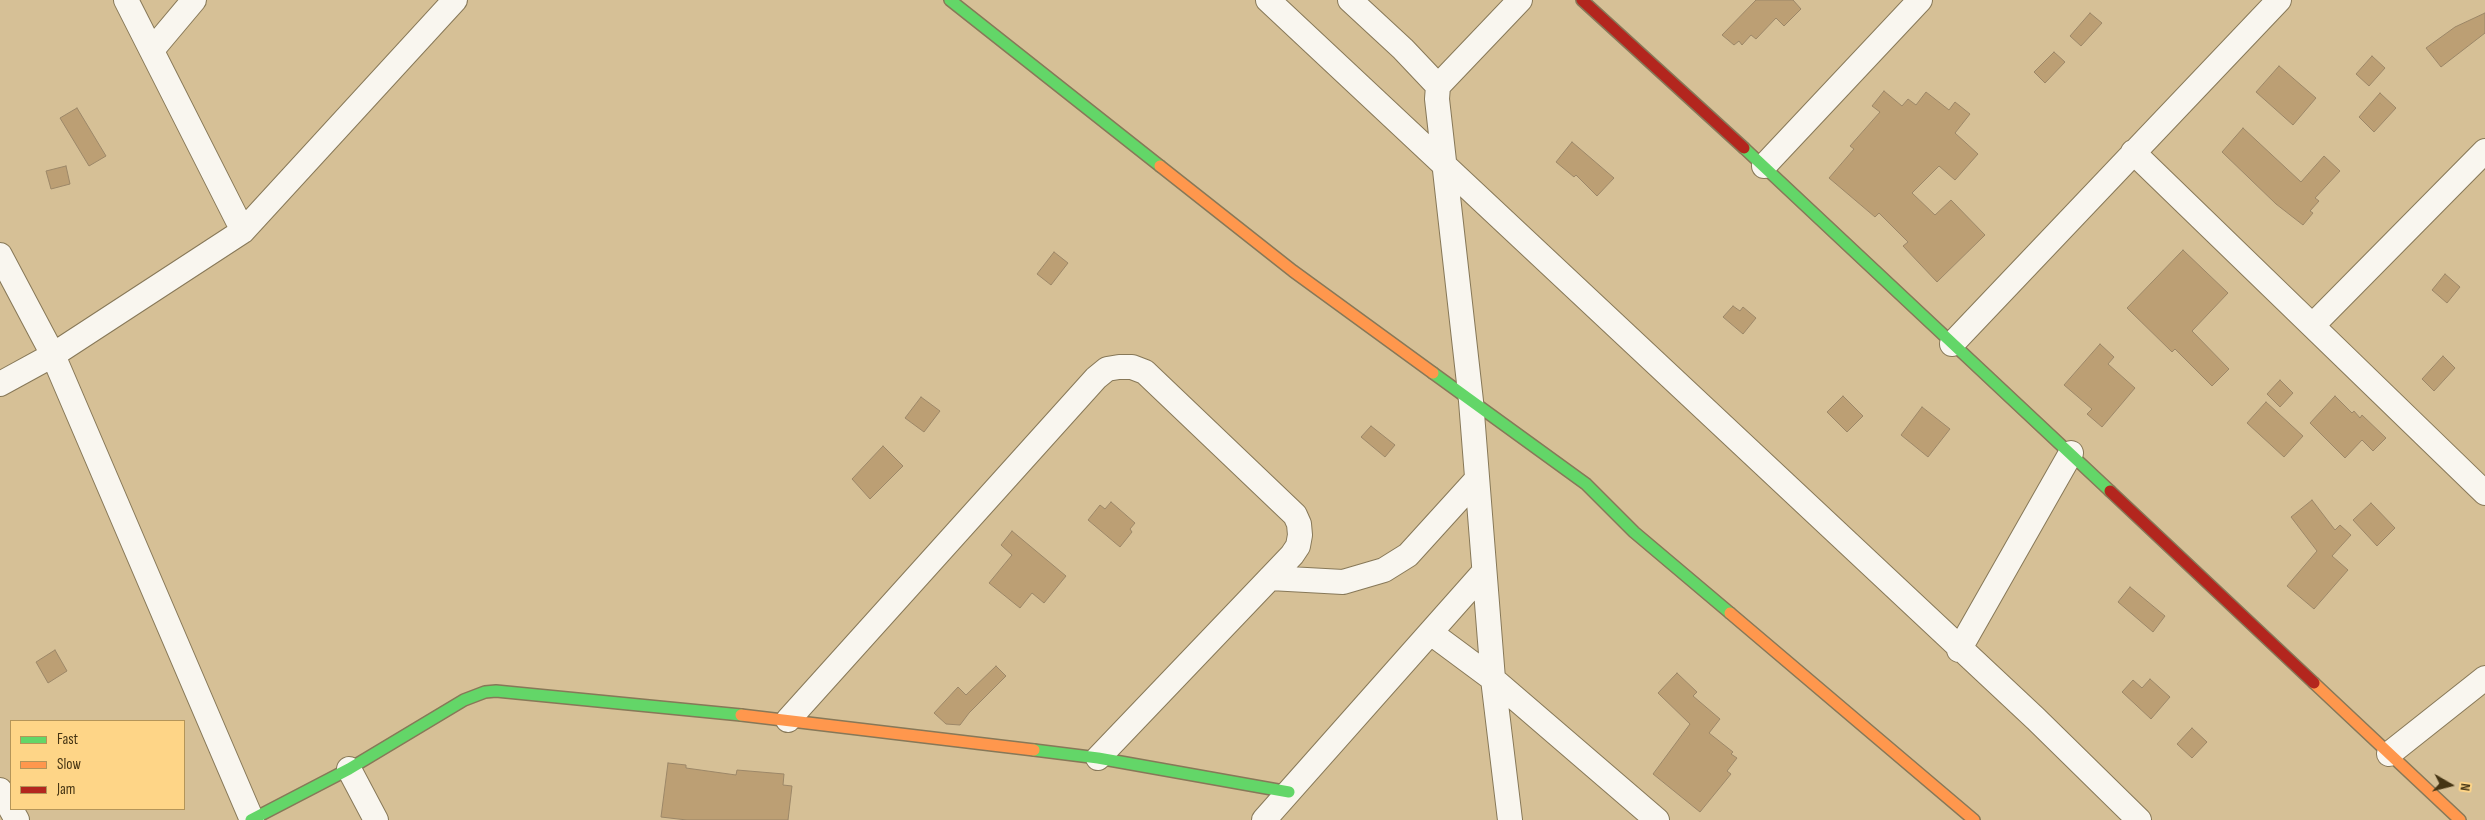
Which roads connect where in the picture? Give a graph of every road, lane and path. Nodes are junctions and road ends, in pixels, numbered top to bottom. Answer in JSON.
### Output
{"nodes":[{"id":1,"x":126,"y":0,"type":"edge"},
{"id":2,"x":194,"y":0,"type":"edge"},
{"id":3,"x":455,"y":0,"type":"edge"},
{"id":4,"x":950,"y":0,"type":"edge"},
{"id":5,"x":1268,"y":0,"type":"edge"},
{"id":6,"x":1350,"y":0,"type":"edge"},
{"id":7,"x":1520,"y":0,"type":"edge"},
{"id":8,"x":1582,"y":0,"type":"edge"},
{"id":9,"x":1920,"y":0,"type":"edge"},
{"id":10,"x":2279,"y":0,"type":"edge"},
{"id":11,"x":152,"y":50,"type":"junction"},
{"id":12,"x":1438,"y":86,"type":"junction"},
{"id":13,"x":2485,"y":151,"type":"edge"},
{"id":14,"x":2133,"y":152,"type":"junction"},
{"id":15,"x":1443,"y":163,"type":"junction"},
{"id":16,"x":1764,"y":166,"type":"junction"},
{"id":17,"x":243,"y":231,"type":"junction"},
{"id":18,"x":0,"y":255,"type":"edge"},
{"id":19,"x":2313,"y":325,"type":"junction"},
{"id":20,"x":1952,"y":344,"type":"junction"},
{"id":21,"x":53,"y":355,"type":"junction"},
{"id":22,"x":0,"y":384,"type":"edge"},
{"id":23,"x":1471,"y":402,"type":"junction"},
{"id":24,"x":2071,"y":453,"type":"junction"},
{"id":25,"x":1477,"y":479,"type":"junction"},
{"id":26,"x":2485,"y":493,"type":"edge"},
{"id":27,"x":1484,"y":572,"type":"junction"},
{"id":28,"x":1270,"y":578,"type":"junction"},
{"id":29,"x":1431,"y":634,"type":"junction"},
{"id":30,"x":1959,"y":650,"type":"junction"},
{"id":31,"x":2485,"y":678,"type":"edge"},
{"id":32,"x":1492,"y":679,"type":"junction"},
{"id":33,"x":788,"y":720,"type":"junction"},
{"id":34,"x":2389,"y":754,"type":"junction"},
{"id":35,"x":1098,"y":758,"type":"junction"},
{"id":36,"x":349,"y":769,"type":"junction"},
{"id":37,"x":0,"y":790,"type":"edge"},
{"id":38,"x":1290,"y":792,"type":"junction"},
{"id":39,"x":10,"y":807,"type":"edge"},
{"id":40,"x":252,"y":820,"type":"edge"},
{"id":41,"x":376,"y":820,"type":"edge"},
{"id":42,"x":1264,"y":820,"type":"edge"},
{"id":43,"x":1510,"y":820,"type":"edge"},
{"id":44,"x":1657,"y":820,"type":"edge"},
{"id":45,"x":1974,"y":820,"type":"edge"},
{"id":46,"x":2139,"y":820,"type":"edge"},
{"id":47,"x":2460,"y":820,"type":"edge"}],
"edges":[{"from":1,"to":11,"type":"street"},
{"from":2,"to":11,"type":"street"},
{"from":3,"to":17,"type":"street"},
{"from":4,"to":23,"type":"street"},
{"from":5,"to":15,"type":"street"},
{"from":6,"to":12,"type":"street"},
{"from":7,"to":12,"type":"street"},
{"from":8,"to":16,"type":"street"},
{"from":9,"to":16,"type":"street"},
{"from":10,"to":14,"type":"street"},
{"from":11,"to":17,"type":"street"},
{"from":12,"to":15,"type":"street"},
{"from":13,"to":19,"type":"street"},
{"from":14,"to":19,"type":"street"},
{"from":14,"to":20,"type":"street"},
{"from":15,"to":23,"type":"street"},
{"from":15,"to":30,"type":"street"},
{"from":16,"to":20,"type":"street"},
{"from":17,"to":21,"type":"street"},
{"from":18,"to":21,"type":"street"},
{"from":19,"to":26,"type":"street"},
{"from":20,"to":24,"type":"street"},
{"from":21,"to":22,"type":"street"},
{"from":21,"to":40,"type":"street"},
{"from":23,"to":25,"type":"street"},
{"from":23,"to":45,"type":"street"},
{"from":24,"to":30,"type":"street"},
{"from":24,"to":34,"type":"street"},
{"from":25,"to":27,"type":"street"},
{"from":25,"to":28,"type":"street"},
{"from":27,"to":29,"type":"street"},
{"from":27,"to":32,"type":"street"},
{"from":28,"to":33,"type":"street"},
{"from":28,"to":35,"type":"street"},
{"from":29,"to":32,"type":"street"},
{"from":29,"to":38,"type":"street"},
{"from":30,"to":46,"type":"street"},
{"from":31,"to":34,"type":"street"},
{"from":32,"to":43,"type":"street"},
{"from":32,"to":44,"type":"street"},
{"from":33,"to":35,"type":"street"},
{"from":33,"to":36,"type":"street"},
{"from":34,"to":47,"type":"street"},
{"from":35,"to":38,"type":"street"},
{"from":36,"to":40,"type":"street"},
{"from":36,"to":41,"type":"street"},
{"from":37,"to":39,"type":"street"},
{"from":38,"to":42,"type":"street"}]}
